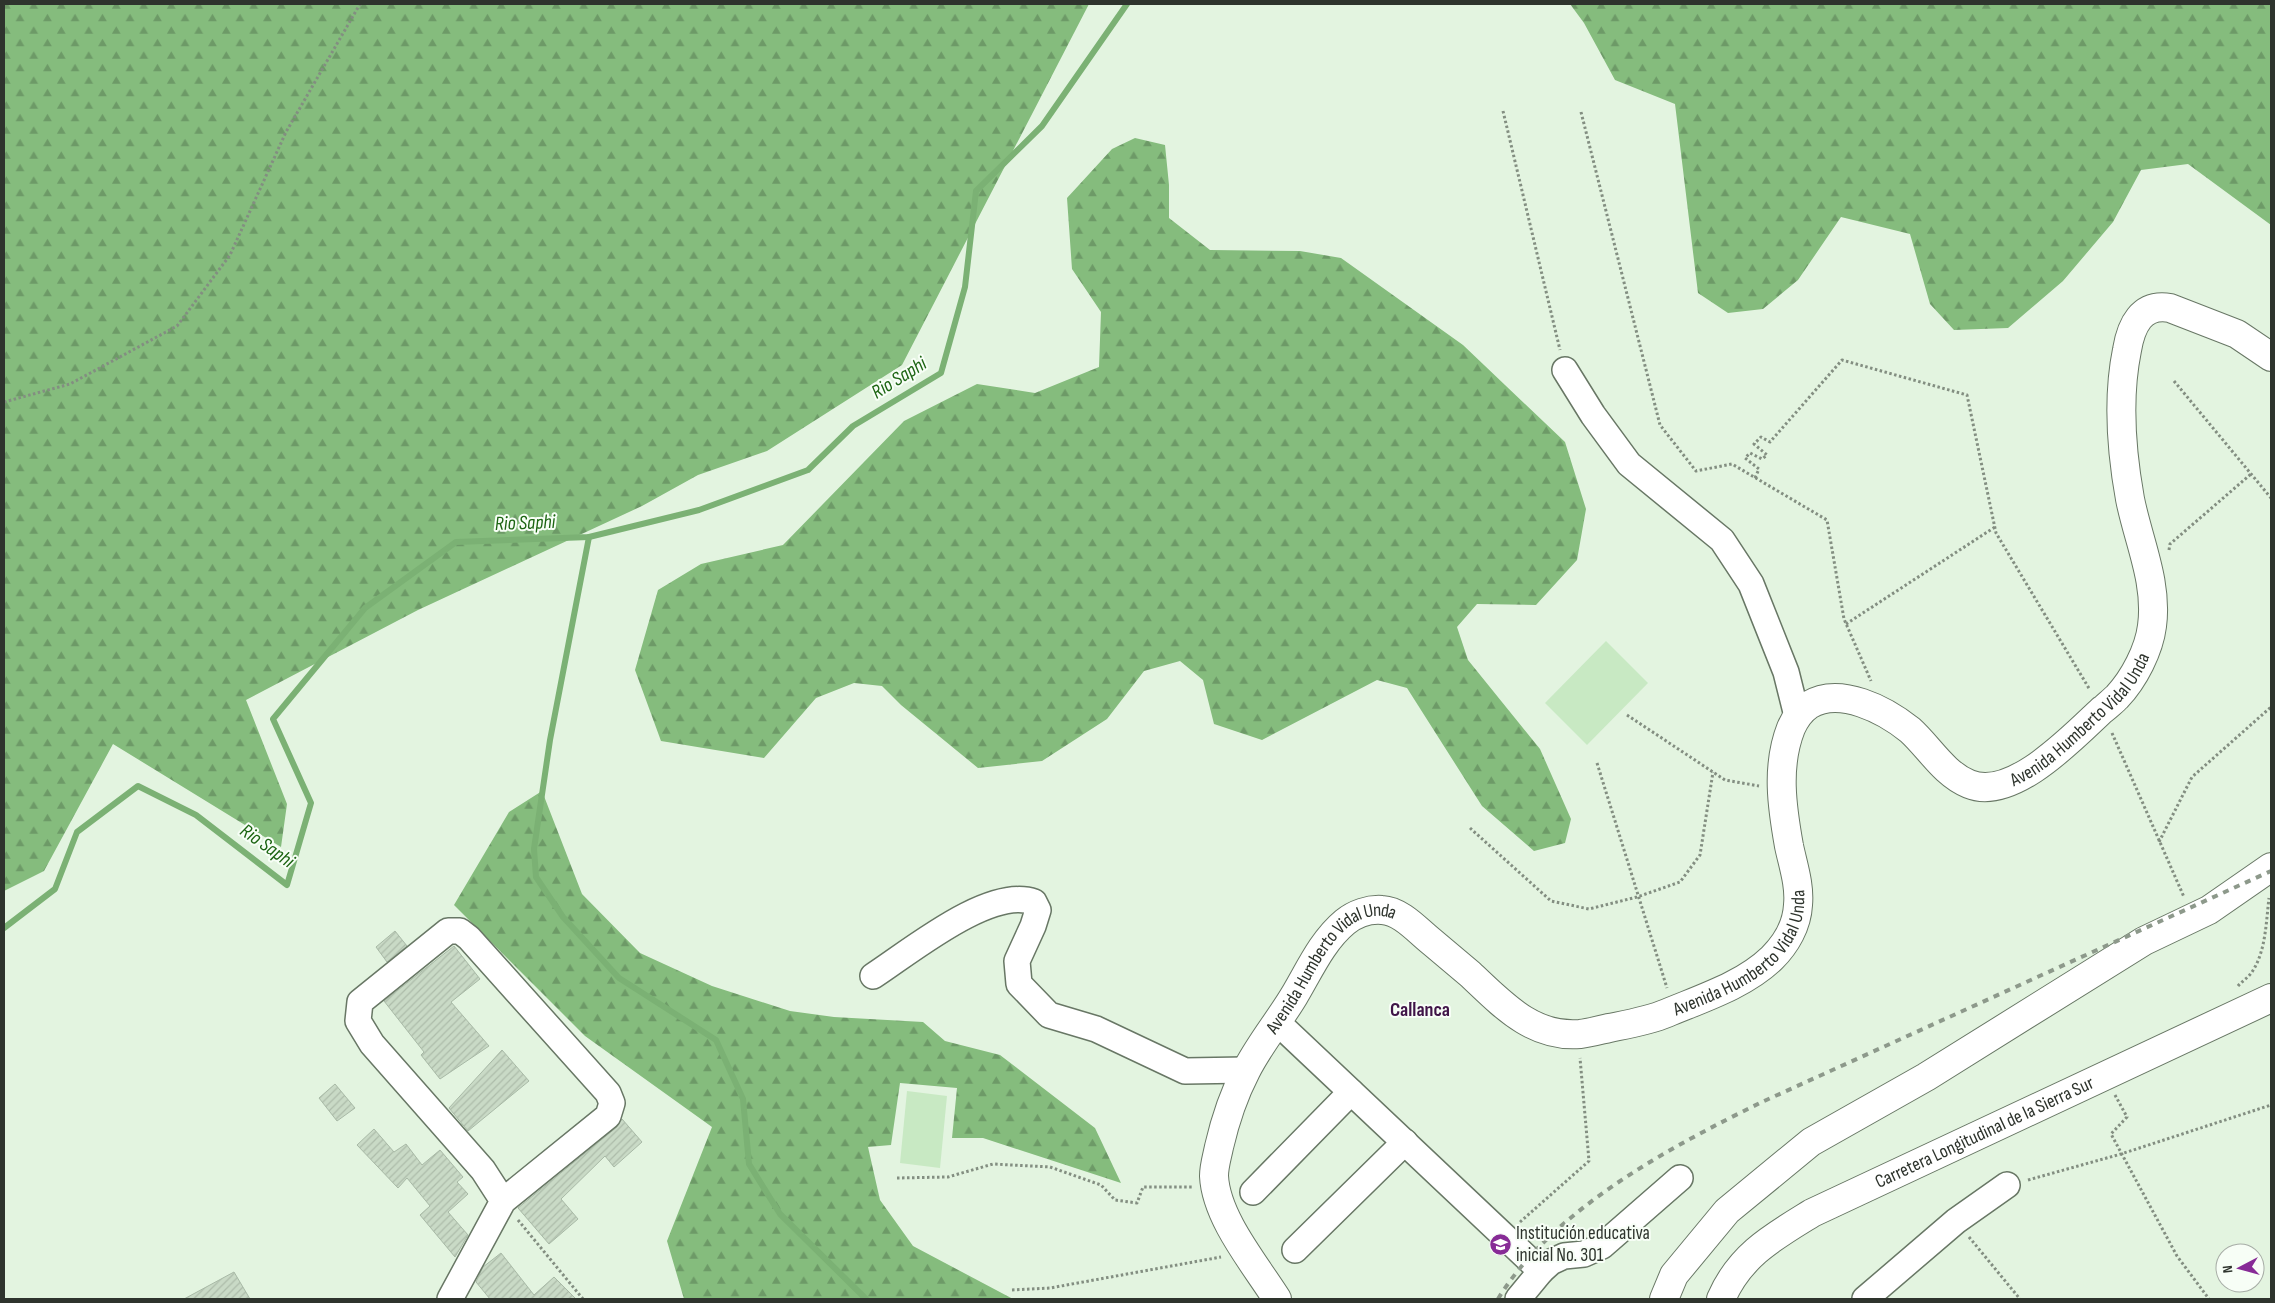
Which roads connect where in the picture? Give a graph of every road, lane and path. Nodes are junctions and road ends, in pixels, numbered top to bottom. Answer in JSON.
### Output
{"nodes":[{"id":1,"x":360,"y":4,"type":"edge"},
{"id":2,"x":1503,"y":111,"type":"dead end"},
{"id":3,"x":1581,"y":112,"type":"dead end"},
{"id":4,"x":2271,"y":357,"type":"edge"},
{"id":5,"x":1565,"y":370,"type":"joint"},
{"id":6,"x":2174,"y":381,"type":"dead end"},
{"id":7,"x":4,"y":402,"type":"edge"},
{"id":8,"x":2252,"y":474,"type":"junction"},
{"id":9,"x":1755,"y":478,"type":"junction"},
{"id":10,"x":2271,"y":498,"type":"edge"},
{"id":11,"x":1994,"y":526,"type":"junction"},
{"id":12,"x":2169,"y":553,"type":"dead end"},
{"id":13,"x":1846,"y":624,"type":"junction"},
{"id":14,"x":2271,"y":707,"type":"edge"},
{"id":15,"x":2102,"y":710,"type":"junction"},
{"id":16,"x":1627,"y":714,"type":"dead end"},
{"id":17,"x":1887,"y":715,"type":"junction"},
{"id":18,"x":1797,"y":716,"type":"junction"},
{"id":19,"x":1597,"y":763,"type":"dead end"},
{"id":20,"x":1713,"y":772,"type":"junction"},
{"id":21,"x":1782,"y":790,"type":"junction"},
{"id":22,"x":1470,"y":828,"type":"dead end"},
{"id":23,"x":2159,"y":842,"type":"junction"},
{"id":24,"x":2271,"y":867,"type":"edge"},
{"id":25,"x":2269,"y":894,"type":"dead end"},
{"id":26,"x":1637,"y":897,"type":"junction"},
{"id":27,"x":2187,"y":903,"type":"dead end"},
{"id":28,"x":873,"y":976,"type":"dead end"},
{"id":29,"x":2236,"y":988,"type":"dead end"},
{"id":30,"x":2271,"y":998,"type":"edge"},
{"id":31,"x":1674,"y":1010,"type":"junction"},
{"id":32,"x":1277,"y":1022,"type":"junction"},
{"id":33,"x":1578,"y":1034,"type":"junction"},
{"id":34,"x":1246,"y":1070,"type":"junction"},
{"id":35,"x":2104,"y":1075,"type":"junction"},
{"id":36,"x":1351,"y":1092,"type":"junction"},
{"id":37,"x":2271,"y":1105,"type":"edge"},
{"id":38,"x":1405,"y":1142,"type":"junction"},
{"id":39,"x":2122,"y":1154,"type":"junction"},
{"id":40,"x":897,"y":1178,"type":"dead end"},
{"id":41,"x":1680,"y":1178,"type":"dead end"},
{"id":42,"x":2007,"y":1185,"type":"joint"},
{"id":43,"x":1216,"y":1187,"type":"junction"},
{"id":44,"x":1253,"y":1192,"type":"dead end"},
{"id":45,"x":503,"y":1201,"type":"junction"},
{"id":46,"x":1956,"y":1222,"type":"junction"},
{"id":47,"x":1504,"y":1235,"type":"junction"},
{"id":48,"x":1294,"y":1250,"type":"dead end"},
{"id":49,"x":1247,"y":1252,"type":"junction"},
{"id":50,"x":1541,"y":1271,"type":"junction"},
{"id":51,"x":1012,"y":1290,"type":"dead end"},
{"id":52,"x":450,"y":1299,"type":"edge"},
{"id":53,"x":583,"y":1299,"type":"edge"},
{"id":54,"x":1277,"y":1299,"type":"edge"},
{"id":55,"x":1518,"y":1299,"type":"edge"},
{"id":56,"x":1664,"y":1299,"type":"edge"},
{"id":57,"x":1721,"y":1299,"type":"edge"},
{"id":58,"x":1865,"y":1299,"type":"edge"},
{"id":59,"x":2020,"y":1299,"type":"edge"},
{"id":60,"x":2209,"y":1299,"type":"edge"}],
"edges":[{"from":1,"to":7,"type":"path"},
{"from":2,"to":5,"type":"path"},
{"from":3,"to":9,"type":"path"},
{"from":4,"to":15,"type":"main road","name":"Avenida Humberto Vidal Unda"},
{"from":5,"to":18,"type":"street"},
{"from":6,"to":8,"type":"path"},
{"from":8,"to":10,"type":"path"},
{"from":8,"to":12,"type":"path"},
{"from":9,"to":11,"type":"path"},
{"from":9,"to":13,"type":"path"},
{"from":11,"to":13,"type":"path"},
{"from":11,"to":15,"type":"path"},
{"from":13,"to":17,"type":"path"},
{"from":14,"to":23,"type":"path"},
{"from":15,"to":17,"type":"main road","name":"Avenida Humberto Vidal Unda"},
{"from":15,"to":23,"type":"path"},
{"from":16,"to":20,"type":"path"},
{"from":17,"to":18,"type":"main road","name":"Avenida Humberto Vidal Unda"},
{"from":18,"to":21,"type":"main road","name":"Avenida Humberto Vidal Unda"},
{"from":19,"to":26,"type":"path"},
{"from":20,"to":21,"type":"path"},
{"from":20,"to":26,"type":"path"},
{"from":21,"to":31,"type":"main road","name":"Avenida Humberto Vidal Unda"},
{"from":22,"to":26,"type":"path"},
{"from":23,"to":27,"type":"path"},
{"from":24,"to":56,"type":"main road"},
{"from":25,"to":29,"type":"path"},
{"from":26,"to":31,"type":"path"},
{"from":28,"to":34,"type":"street"},
{"from":30,"to":35,"type":"main road","name":"Carretera Longitudinal de la Sierra Sur"},
{"from":31,"to":33,"type":"main road","name":"Avenida Humberto Vidal Unda"},
{"from":32,"to":33,"type":"main road","name":"Avenida Humberto Vidal Unda"},
{"from":32,"to":34,"type":"main road","name":"Avenida Humberto Vidal Unda"},
{"from":32,"to":36,"type":"street"},
{"from":33,"to":47,"type":"path"},
{"from":34,"to":43,"type":"main road","name":"Avenida Humberto Vidal Unda"},
{"from":35,"to":39,"type":"path"},
{"from":35,"to":57,"type":"main road","name":"Carretera Longitudinal de la Sierra Sur"},
{"from":36,"to":38,"type":"street"},
{"from":36,"to":44,"type":"street"},
{"from":37,"to":39,"type":"path"},
{"from":38,"to":47,"type":"street"},
{"from":38,"to":48,"type":"street"},
{"from":39,"to":42,"type":"path"},
{"from":39,"to":60,"type":"path"},
{"from":40,"to":43,"type":"path"},
{"from":41,"to":50,"type":"street"},
{"from":42,"to":46,"type":"street"},
{"from":43,"to":49,"type":"main road","name":"Avenida Humberto Vidal Unda"},
{"from":45,"to":45,"type":"street"},
{"from":45,"to":52,"type":"street"},
{"from":45,"to":53,"type":"path"},
{"from":46,"to":58,"type":"street"},
{"from":46,"to":59,"type":"path"},
{"from":47,"to":50,"type":"street"},
{"from":49,"to":51,"type":"path"},
{"from":49,"to":54,"type":"main road","name":"Avenida Humberto Vidal Unda"},
{"from":50,"to":55,"type":"street"}]}
